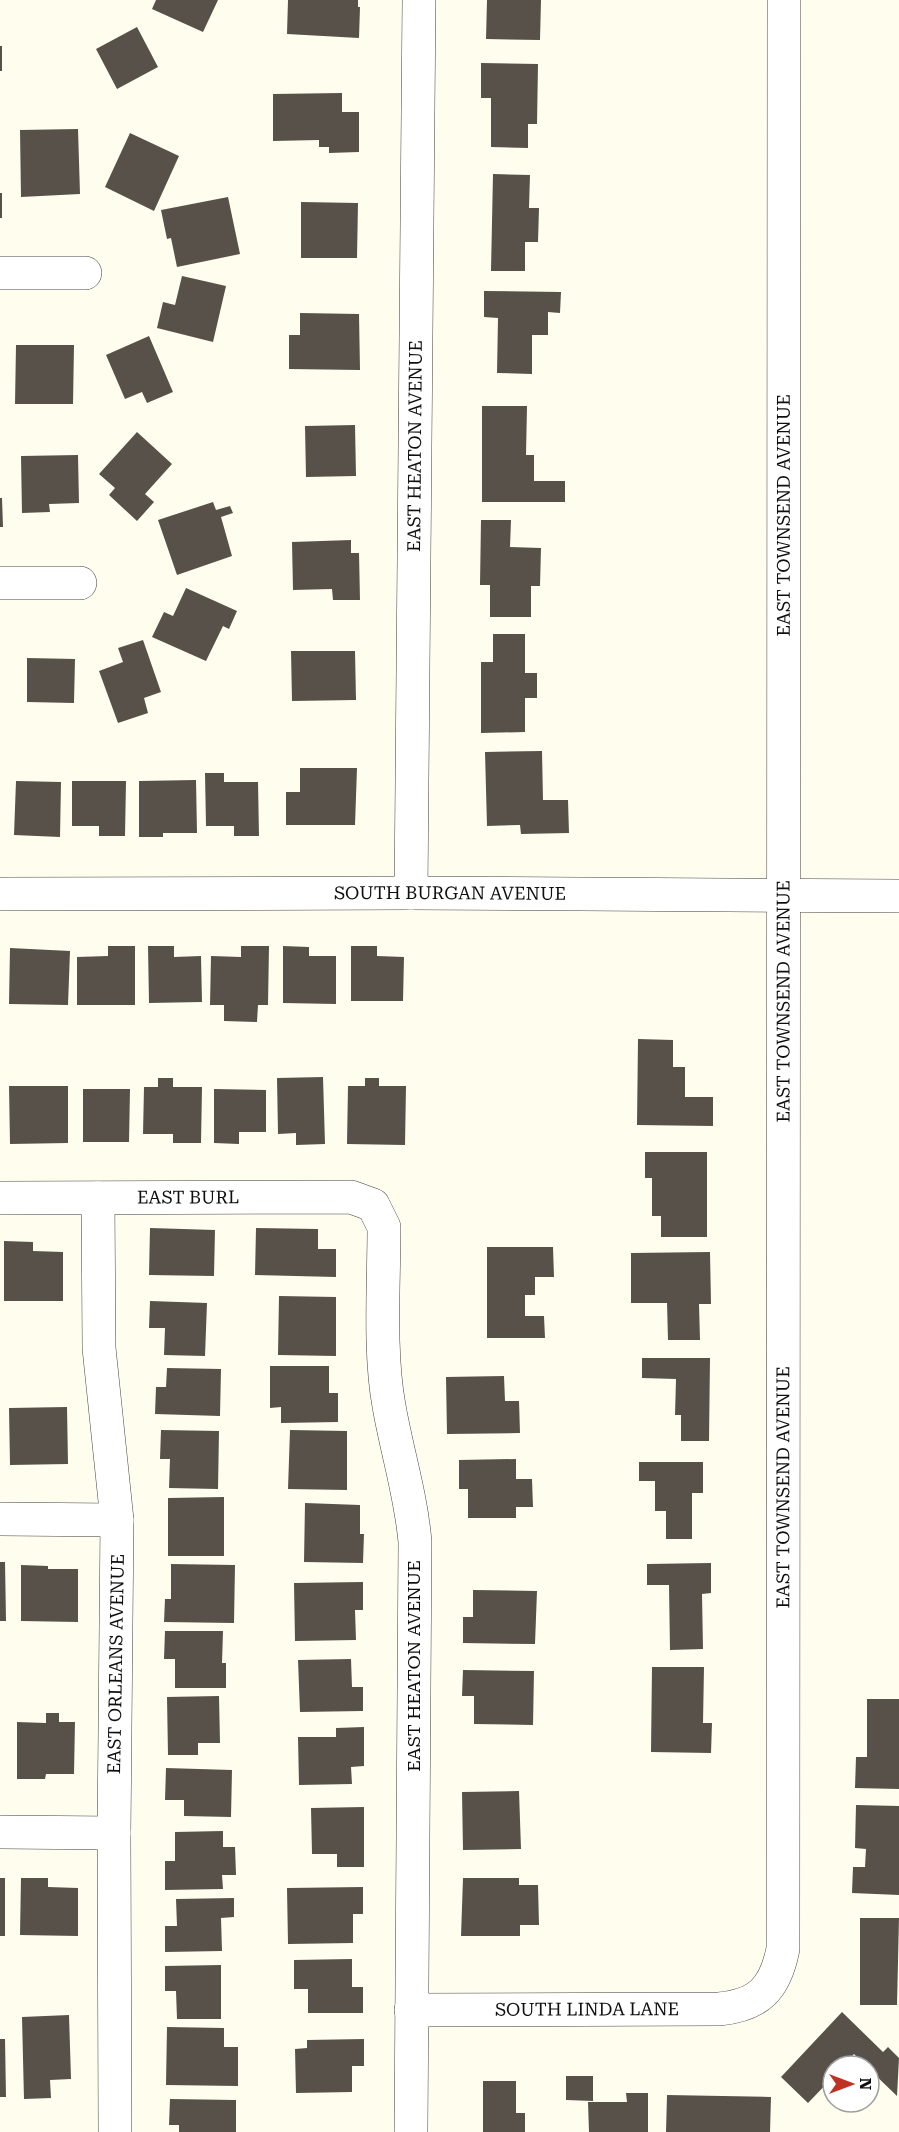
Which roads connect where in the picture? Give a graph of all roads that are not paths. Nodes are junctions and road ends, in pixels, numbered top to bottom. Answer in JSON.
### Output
{"nodes":[{"id":1,"x":419,"y":0,"type":"edge"},
{"id":2,"x":784,"y":0,"type":"edge"},
{"id":3,"x":0,"y":273,"type":"edge"},
{"id":4,"x":85,"y":273,"type":"dead end"},
{"id":5,"x":0,"y":582,"type":"edge"},
{"id":6,"x":80,"y":583,"type":"dead end"},
{"id":7,"x":411,"y":893,"type":"junction"},
{"id":8,"x":0,"y":894,"type":"edge"},
{"id":9,"x":784,"y":895,"type":"junction"},
{"id":10,"x":899,"y":896,"type":"edge"},
{"id":11,"x":0,"y":1198,"type":"edge"},
{"id":12,"x":98,"y":1198,"type":"junction"},
{"id":13,"x":373,"y":1205,"type":"joint"},
{"id":14,"x":0,"y":1519,"type":"edge"},
{"id":15,"x":117,"y":1520,"type":"junction"},
{"id":16,"x":0,"y":1832,"type":"edge"},
{"id":17,"x":114,"y":1833,"type":"junction"},
{"id":18,"x":760,"y":1996,"type":"joint"},
{"id":19,"x":411,"y":2010,"type":"junction"},
{"id":20,"x":115,"y":2132,"type":"edge"},
{"id":21,"x":411,"y":2132,"type":"edge"}],
"edges":[{"from":1,"to":7,"type":"street","name":"EAST HEATON AVENUE"},
{"from":2,"to":9,"type":"street","name":"EAST TOWNSEND AVENUE"},
{"from":3,"to":4,"type":"street"},
{"from":5,"to":6,"type":"street"},
{"from":7,"to":8,"type":"street","name":"SOUTH BURGAN AVENUE"},
{"from":7,"to":9,"type":"street","name":"SOUTH BURGAN AVENUE"},
{"from":9,"to":10,"type":"street","name":"SOUTH BURGAN AVENUE"},
{"from":9,"to":18,"type":"street","name":"EAST TOWNSEND AVENUE"},
{"from":11,"to":12,"type":"street","name":"EAST BURL"},
{"from":12,"to":13,"type":"street","name":"EAST BURL"},
{"from":12,"to":15,"type":"street","name":"EAST ORLEANS AVENUE"},
{"from":13,"to":19,"type":"street","name":"EAST HEATON AVENUE"},
{"from":14,"to":15,"type":"street"},
{"from":15,"to":17,"type":"street","name":"EAST ORLEANS AVENUE"},
{"from":16,"to":17,"type":"street"},
{"from":17,"to":20,"type":"street","name":"EAST ORLEANS AVENUE"},
{"from":18,"to":19,"type":"street","name":"SOUTH LINDA LANE"},
{"from":19,"to":21,"type":"street","name":"EAST HEATON AVENUE"}]}
